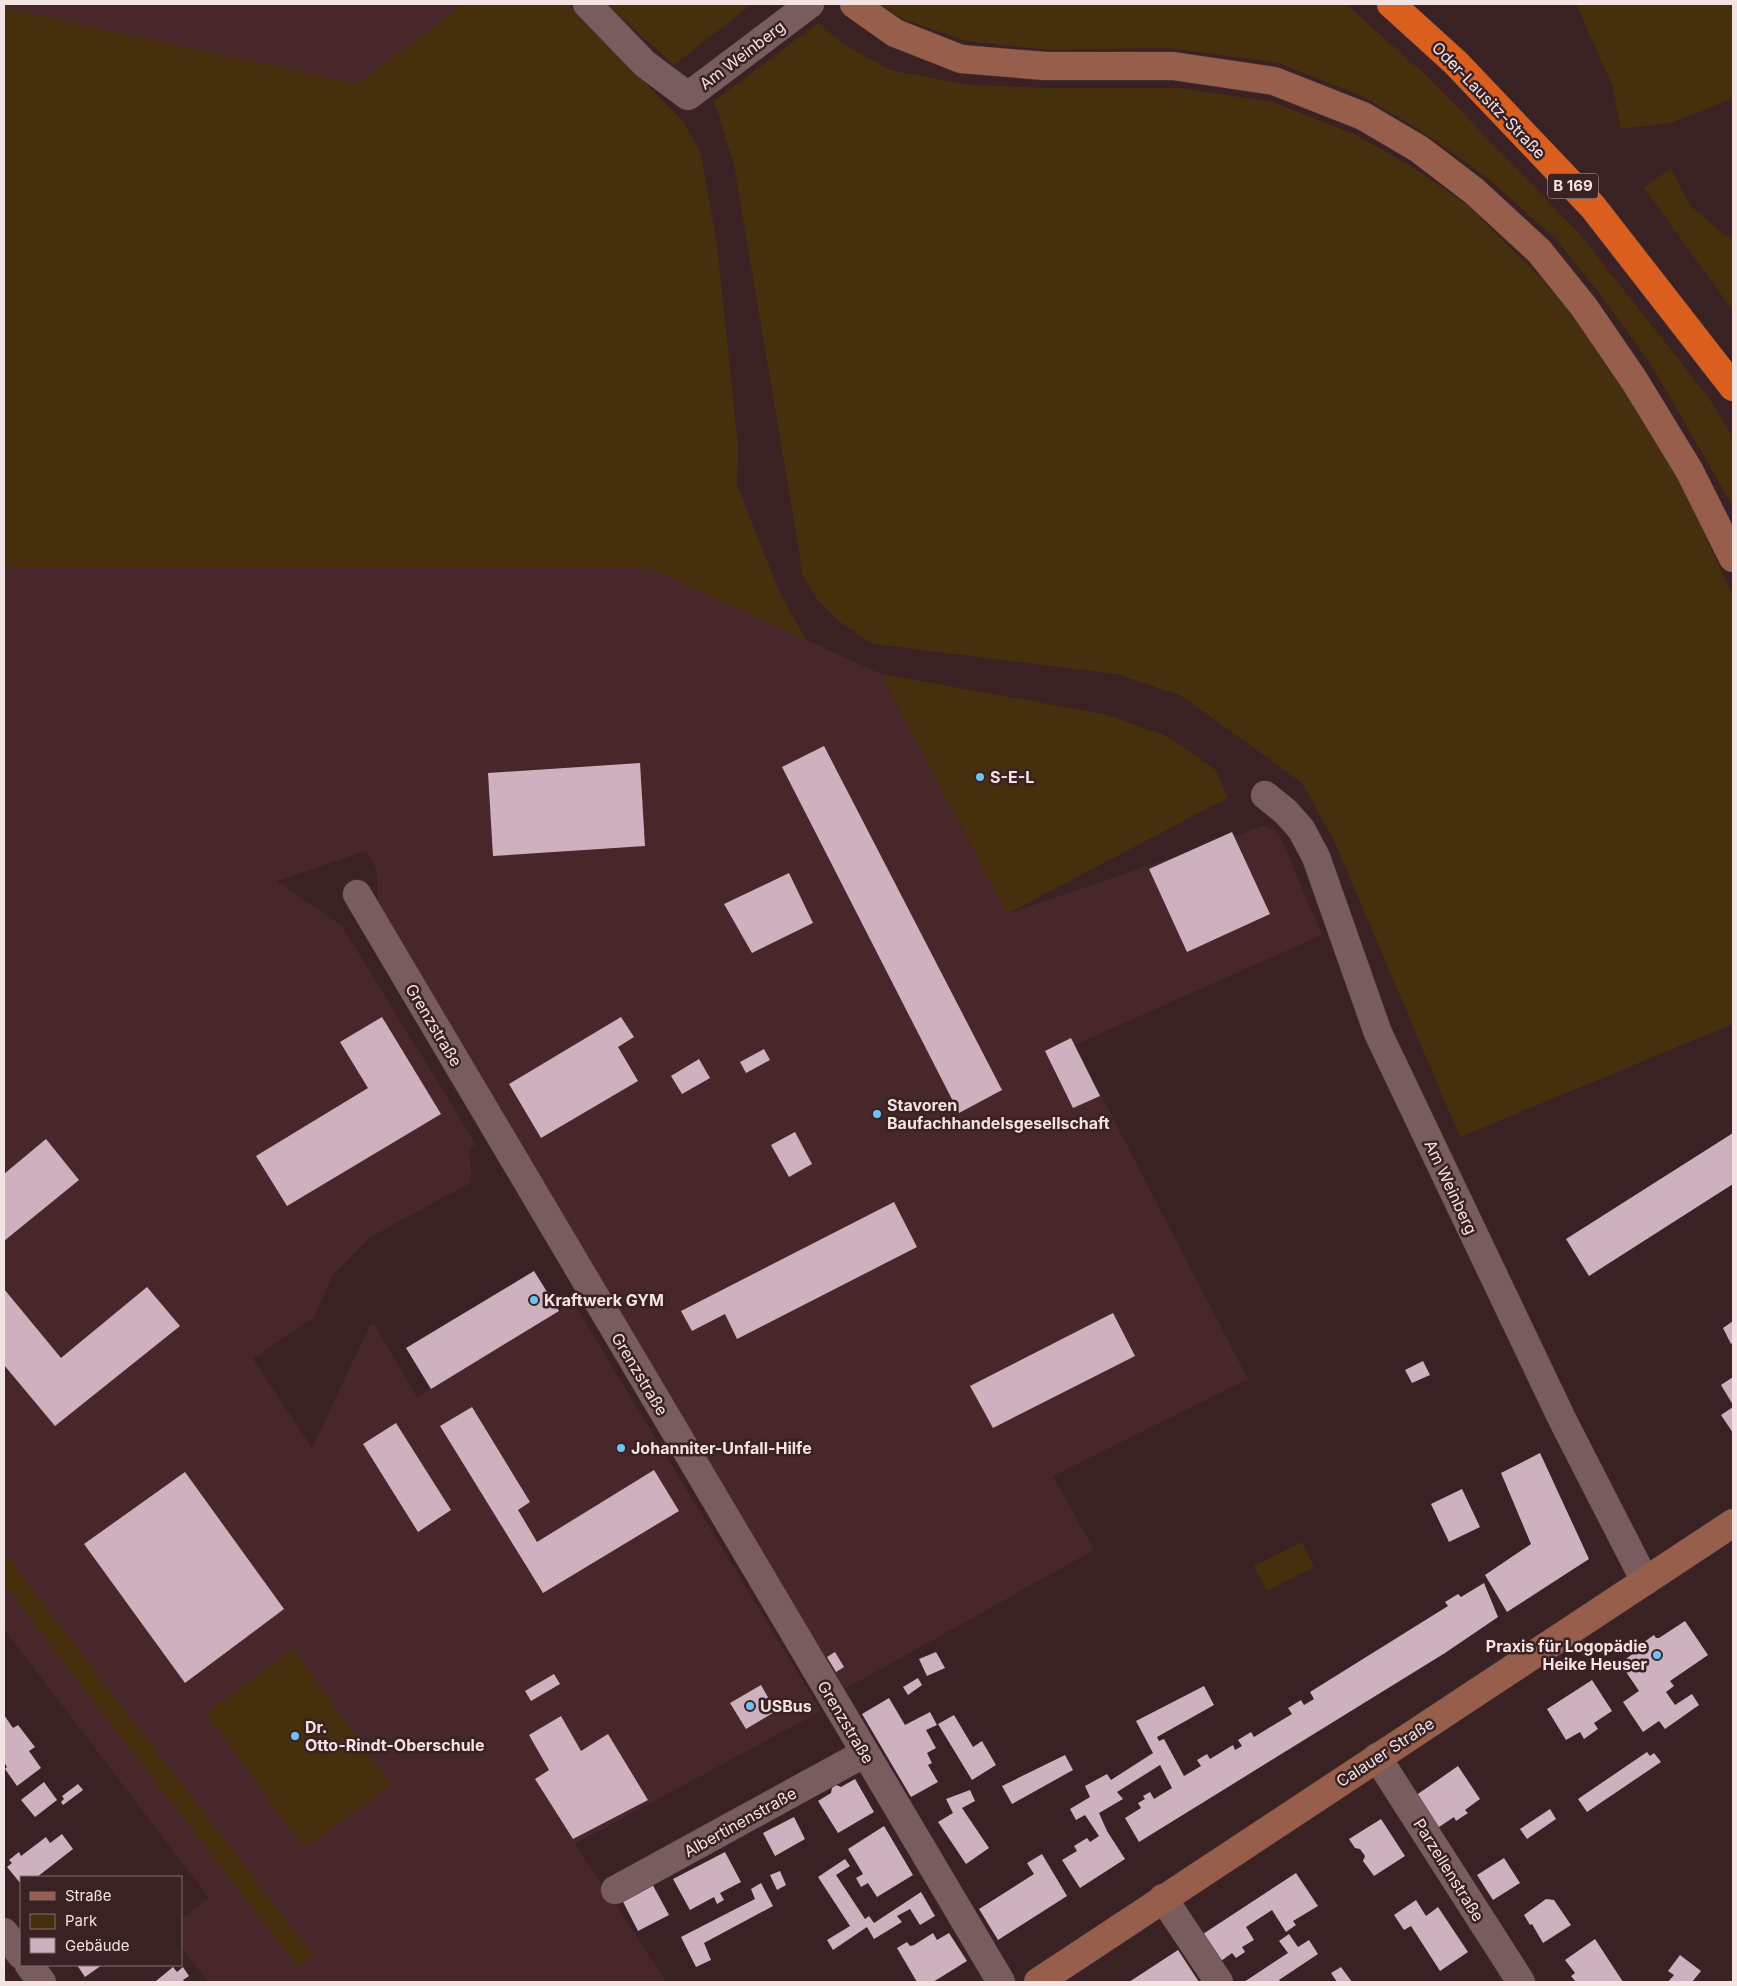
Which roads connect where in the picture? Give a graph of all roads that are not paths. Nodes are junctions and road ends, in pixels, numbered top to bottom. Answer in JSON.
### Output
{"nodes":[{"id":1,"x":587,"y":4,"type":"edge"},
{"id":2,"x":810,"y":4,"type":"edge"},
{"id":3,"x":854,"y":4,"type":"edge"},
{"id":4,"x":1391,"y":4,"type":"edge"},
{"id":5,"x":1733,"y":386,"type":"edge"},
{"id":6,"x":1733,"y":558,"type":"edge"},
{"id":7,"x":1265,"y":795,"type":"dead end"},
{"id":8,"x":357,"y":894,"type":"dead end"},
{"id":9,"x":1733,"y":1524,"type":"edge"},
{"id":10,"x":1644,"y":1581,"type":"junction"},
{"id":11,"x":865,"y":1753,"type":"junction"},
{"id":12,"x":1377,"y":1757,"type":"junction"},
{"id":13,"x":615,"y":1890,"type":"dead end"},
{"id":14,"x":1163,"y":1898,"type":"junction"},
{"id":15,"x":4,"y":1932,"type":"edge"},
{"id":16,"x":20,"y":1954,"type":"edge"},
{"id":17,"x":1001,"y":1982,"type":"edge"},
{"id":18,"x":1038,"y":1982,"type":"edge"},
{"id":19,"x":1219,"y":1982,"type":"edge"},
{"id":20,"x":1521,"y":1982,"type":"edge"}],
"edges":[{"from":1,"to":2,"type":"street","name":"Am Weinberg"},
{"from":3,"to":6,"type":"street"},
{"from":4,"to":5,"type":"highway","name":"Oder-Lausitz-Straße","number":"B 169"},
{"from":7,"to":10,"type":"street","name":"Am Weinberg"},
{"from":8,"to":11,"type":"street","name":"Grenzstraße"},
{"from":9,"to":10,"type":"street","name":"Calauer Straße"},
{"from":10,"to":12,"type":"street","name":"Calauer Straße"},
{"from":11,"to":13,"type":"street","name":"Albertinenstraße"},
{"from":11,"to":17,"type":"street","name":"Grenzstraße"},
{"from":12,"to":14,"type":"street","name":"Calauer Straße"},
{"from":12,"to":20,"type":"street","name":"Parzellenstraße"},
{"from":14,"to":18,"type":"street","name":"Calauer Straße"},
{"from":14,"to":19,"type":"street"},
{"from":15,"to":16,"type":"street"}]}
